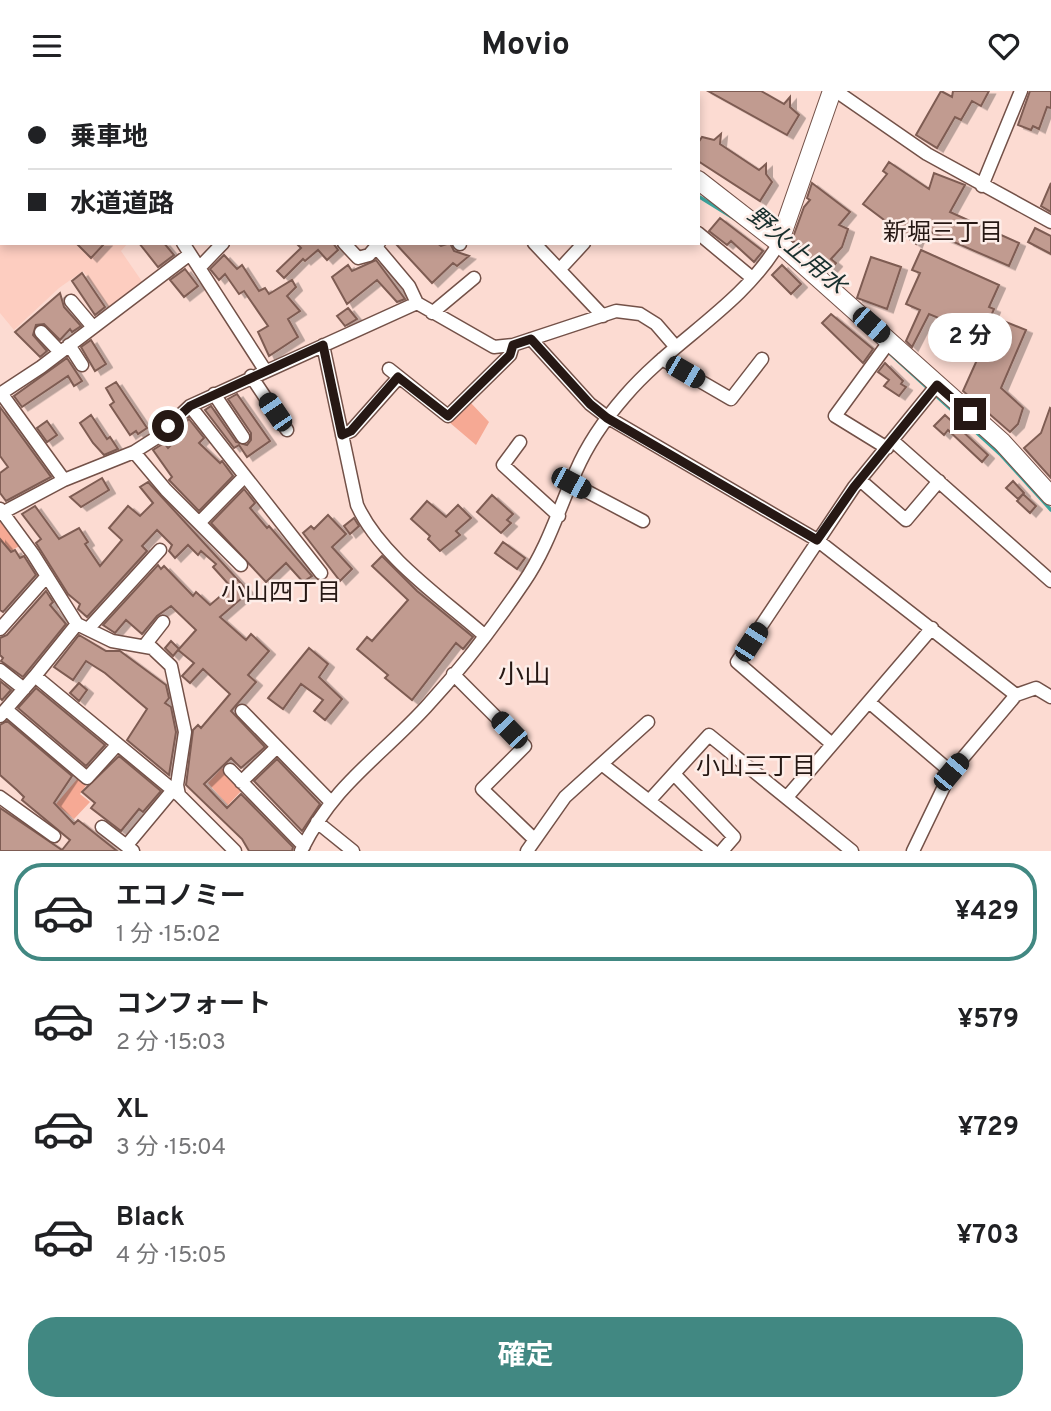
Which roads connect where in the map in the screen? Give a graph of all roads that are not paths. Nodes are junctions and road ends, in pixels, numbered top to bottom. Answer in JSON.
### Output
{"nodes":[{"id":1,"x":834,"y":91,"type":"edge"},
{"id":2,"x":1021,"y":91,"type":"edge"},
{"id":3,"x":700,"y":182,"type":"edge"},
{"id":4,"x":982,"y":186,"type":"junction"},
{"id":5,"x":1051,"y":222,"type":"edge"},
{"id":6,"x":700,"y":235,"type":"edge"},
{"id":7,"x":779,"y":243,"type":"junction"},
{"id":8,"x":221,"y":245,"type":"edge"},
{"id":9,"x":346,"y":245,"type":"edge"},
{"id":10,"x":536,"y":245,"type":"edge"},
{"id":11,"x":582,"y":245,"type":"edge"},
{"id":12,"x":378,"y":246,"type":"edge"},
{"id":13,"x":186,"y":248,"type":"edge"},
{"id":14,"x":199,"y":268,"type":"junction"},
{"id":15,"x":559,"y":269,"type":"junction"},
{"id":16,"x":474,"y":278,"type":"dead end"},
{"id":17,"x":751,"y":278,"type":"junction"},
{"id":18,"x":71,"y":301,"type":"dead end"},
{"id":19,"x":417,"y":303,"type":"junction"},
{"id":20,"x":432,"y":313,"type":"junction"},
{"id":21,"x":603,"y":316,"type":"junction"},
{"id":22,"x":93,"y":327,"type":"junction"},
{"id":23,"x":41,"y":332,"type":"dead end"},
{"id":24,"x":531,"y":339,"type":"junction"},
{"id":25,"x":889,"y":342,"type":"junction"},
{"id":26,"x":323,"y":345,"type":"junction"},
{"id":27,"x":513,"y":345,"type":"junction"},
{"id":28,"x":676,"y":346,"type":"junction"},
{"id":29,"x":64,"y":349,"type":"junction"},
{"id":30,"x":662,"y":359,"type":"junction"},
{"id":31,"x":762,"y":359,"type":"dead end"},
{"id":32,"x":82,"y":365,"type":"dead end"},
{"id":33,"x":265,"y":370,"type":"junction"},
{"id":34,"x":251,"y":376,"type":"junction"},
{"id":35,"x":937,"y":385,"type":"junction"},
{"id":36,"x":0,"y":393,"type":"edge"},
{"id":37,"x":214,"y":394,"type":"junction"},
{"id":38,"x":190,"y":406,"type":"junction"},
{"id":39,"x":607,"y":418,"type":"junction"},
{"id":40,"x":287,"y":430,"type":"dead end"},
{"id":41,"x":342,"y":435,"type":"junction"},
{"id":42,"x":243,"y":437,"type":"dead end"},
{"id":43,"x":520,"y":442,"type":"dead end"},
{"id":44,"x":890,"y":444,"type":"junction"},
{"id":45,"x":134,"y":452,"type":"junction"},
{"id":46,"x":245,"y":476,"type":"junction"},
{"id":47,"x":64,"y":480,"type":"junction"},
{"id":48,"x":860,"y":480,"type":"junction"},
{"id":49,"x":939,"y":481,"type":"junction"},
{"id":50,"x":571,"y":483,"type":"junction"},
{"id":51,"x":1051,"y":496,"type":"edge"},
{"id":52,"x":1,"y":512,"type":"edge"},
{"id":53,"x":559,"y":516,"type":"junction"},
{"id":54,"x":643,"y":521,"type":"dead end"},
{"id":55,"x":199,"y":523,"type":"junction"},
{"id":56,"x":817,"y":540,"type":"junction"},
{"id":57,"x":160,"y":550,"type":"dead end"},
{"id":58,"x":241,"y":565,"type":"dead end"},
{"id":59,"x":321,"y":573,"type":"dead end"},
{"id":60,"x":47,"y":576,"type":"junction"},
{"id":61,"x":1051,"y":581,"type":"edge"},
{"id":62,"x":163,"y":622,"type":"dead end"},
{"id":63,"x":83,"y":627,"type":"junction"},
{"id":64,"x":932,"y":628,"type":"junction"},
{"id":65,"x":0,"y":629,"type":"edge"},
{"id":66,"x":484,"y":635,"type":"junction"},
{"id":67,"x":145,"y":645,"type":"junction"},
{"id":68,"x":0,"y":670,"type":"edge"},
{"id":69,"x":453,"y":674,"type":"junction"},
{"id":70,"x":35,"y":676,"type":"junction"},
{"id":71,"x":24,"y":689,"type":"junction"},
{"id":72,"x":1016,"y":695,"type":"junction"},
{"id":73,"x":1051,"y":697,"type":"edge"},
{"id":74,"x":869,"y":702,"type":"junction"},
{"id":75,"x":242,"y":711,"type":"dead end"},
{"id":76,"x":4,"y":714,"type":"edge"},
{"id":77,"x":648,"y":722,"type":"dead end"},
{"id":78,"x":832,"y":744,"type":"junction"},
{"id":79,"x":117,"y":745,"type":"junction"},
{"id":80,"x":277,"y":747,"type":"junction"},
{"id":81,"x":603,"y":765,"type":"junction"},
{"id":82,"x":230,"y":770,"type":"dead end"},
{"id":83,"x":951,"y":772,"type":"junction"},
{"id":84,"x":674,"y":774,"type":"junction"},
{"id":85,"x":241,"y":782,"type":"junction"},
{"id":86,"x":176,"y":793,"type":"junction"},
{"id":87,"x":0,"y":797,"type":"edge"},
{"id":88,"x":787,"y":797,"type":"junction"},
{"id":89,"x":649,"y":801,"type":"junction"},
{"id":90,"x":331,"y":802,"type":"junction"},
{"id":91,"x":317,"y":822,"type":"junction"},
{"id":92,"x":102,"y":827,"type":"dead end"},
{"id":93,"x":54,"y":837,"type":"dead end"},
{"id":94,"x":534,"y":839,"type":"junction"},
{"id":95,"x":130,"y":848,"type":"edge"},
{"id":96,"x":303,"y":848,"type":"edge"},
{"id":97,"x":235,"y":851,"type":"edge"},
{"id":98,"x":353,"y":851,"type":"edge"},
{"id":99,"x":527,"y":851,"type":"edge"},
{"id":100,"x":713,"y":851,"type":"edge"},
{"id":101,"x":722,"y":851,"type":"edge"},
{"id":102,"x":852,"y":851,"type":"edge"},
{"id":103,"x":913,"y":851,"type":"edge"}],
"edges":[{"from":1,"to":4,"type":"street"},
{"from":1,"to":7,"type":"street"},
{"from":2,"to":4,"type":"street"},
{"from":3,"to":7,"type":"street"},
{"from":4,"to":5,"type":"street"},
{"from":6,"to":17,"type":"street"},
{"from":7,"to":17,"type":"street"},
{"from":7,"to":25,"type":"street"},
{"from":8,"to":14,"type":"street"},
{"from":9,"to":12,"type":"street"},
{"from":10,"to":15,"type":"street"},
{"from":11,"to":15,"type":"street"},
{"from":12,"to":19,"type":"street"},
{"from":13,"to":14,"type":"street"},
{"from":13,"to":22,"type":"street"},
{"from":14,"to":33,"type":"street"},
{"from":15,"to":21,"type":"street"},
{"from":16,"to":20,"type":"street"},
{"from":17,"to":28,"type":"street"},
{"from":18,"to":22,"type":"street"},
{"from":19,"to":20,"type":"street"},
{"from":19,"to":26,"type":"street"},
{"from":20,"to":27,"type":"street"},
{"from":21,"to":24,"type":"street"},
{"from":21,"to":28,"type":"street"},
{"from":22,"to":29,"type":"street"},
{"from":23,"to":29,"type":"street"},
{"from":24,"to":27,"type":"street"},
{"from":24,"to":39,"type":"street"},
{"from":25,"to":35,"type":"street"},
{"from":25,"to":44,"type":"street"},
{"from":26,"to":33,"type":"street"},
{"from":26,"to":41,"type":"street"},
{"from":27,"to":41,"type":"street"},
{"from":28,"to":30,"type":"street"},
{"from":29,"to":32,"type":"street"},
{"from":29,"to":36,"type":"street"},
{"from":30,"to":31,"type":"street"},
{"from":30,"to":39,"type":"street"},
{"from":33,"to":34,"type":"street"},
{"from":34,"to":37,"type":"street"},
{"from":34,"to":40,"type":"street"},
{"from":35,"to":44,"type":"street"},
{"from":35,"to":51,"type":"street"},
{"from":36,"to":47,"type":"street"},
{"from":37,"to":38,"type":"street"},
{"from":37,"to":42,"type":"street"},
{"from":38,"to":45,"type":"street"},
{"from":38,"to":46,"type":"street"},
{"from":39,"to":50,"type":"street"},
{"from":39,"to":56,"type":"street"},
{"from":41,"to":66,"type":"street"},
{"from":43,"to":53,"type":"street"},
{"from":44,"to":48,"type":"street"},
{"from":44,"to":49,"type":"street"},
{"from":45,"to":47,"type":"street"},
{"from":45,"to":55,"type":"street"},
{"from":46,"to":55,"type":"street"},
{"from":46,"to":59,"type":"street"},
{"from":47,"to":52,"type":"street"},
{"from":48,"to":49,"type":"street"},
{"from":48,"to":56,"type":"street"},
{"from":49,"to":61,"type":"street"},
{"from":50,"to":53,"type":"street"},
{"from":50,"to":54,"type":"street"},
{"from":52,"to":60,"type":"street"},
{"from":53,"to":66,"type":"street"},
{"from":55,"to":58,"type":"street"},
{"from":56,"to":64,"type":"street"},
{"from":56,"to":78,"type":"street"},
{"from":57,"to":63,"type":"street"},
{"from":60,"to":63,"type":"street"},
{"from":60,"to":65,"type":"street"},
{"from":62,"to":67,"type":"street"},
{"from":63,"to":67,"type":"street"},
{"from":63,"to":70,"type":"street"},
{"from":64,"to":72,"type":"street"},
{"from":64,"to":74,"type":"street"},
{"from":66,"to":69,"type":"street"},
{"from":67,"to":86,"type":"street"},
{"from":68,"to":71,"type":"street"},
{"from":69,"to":90,"type":"street"},
{"from":69,"to":94,"type":"street"},
{"from":70,"to":71,"type":"street"},
{"from":70,"to":79,"type":"street"},
{"from":71,"to":76,"type":"street"},
{"from":72,"to":73,"type":"street"},
{"from":72,"to":83,"type":"street"},
{"from":74,"to":78,"type":"street"},
{"from":74,"to":83,"type":"street"},
{"from":75,"to":80,"type":"street"},
{"from":76,"to":79,"type":"street"},
{"from":77,"to":81,"type":"street"},
{"from":78,"to":88,"type":"street"},
{"from":79,"to":86,"type":"street"},
{"from":80,"to":85,"type":"street"},
{"from":80,"to":90,"type":"street"},
{"from":81,"to":89,"type":"street"},
{"from":81,"to":94,"type":"street"},
{"from":82,"to":85,"type":"street"},
{"from":83,"to":103,"type":"street"},
{"from":84,"to":88,"type":"street"},
{"from":84,"to":89,"type":"street"},
{"from":84,"to":101,"type":"street"},
{"from":85,"to":96,"type":"street"},
{"from":86,"to":95,"type":"street"},
{"from":86,"to":97,"type":"street"},
{"from":87,"to":93,"type":"street"},
{"from":88,"to":102,"type":"street"},
{"from":89,"to":100,"type":"street"},
{"from":90,"to":91,"type":"street"},
{"from":91,"to":96,"type":"street"},
{"from":91,"to":98,"type":"street"},
{"from":92,"to":95,"type":"street"},
{"from":94,"to":99,"type":"street"}]}
